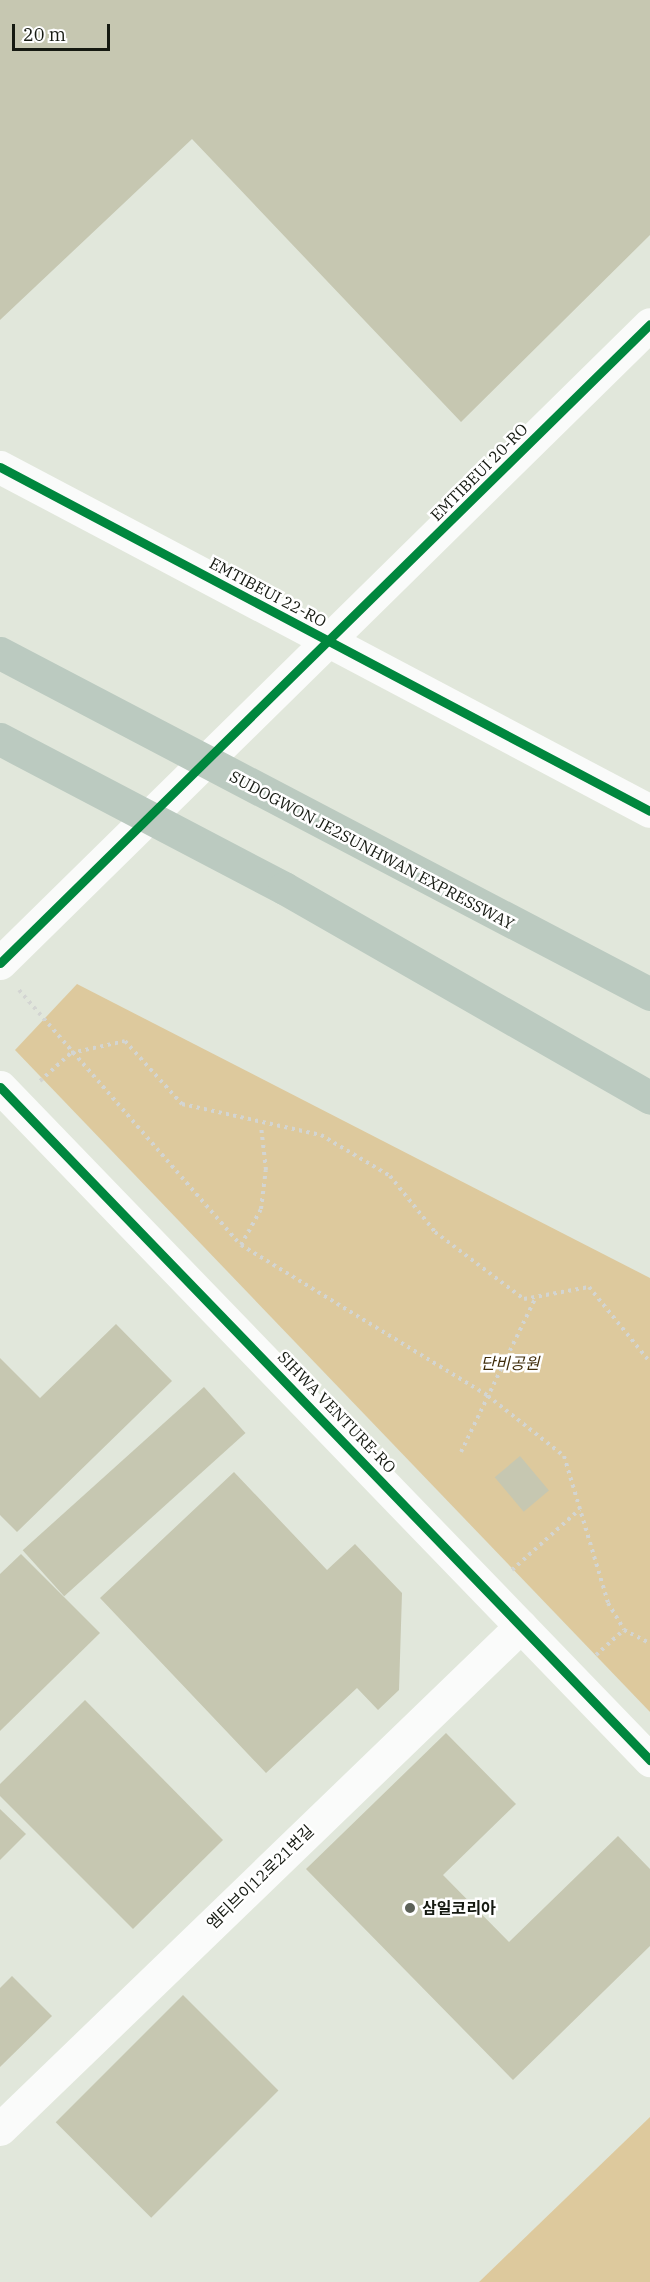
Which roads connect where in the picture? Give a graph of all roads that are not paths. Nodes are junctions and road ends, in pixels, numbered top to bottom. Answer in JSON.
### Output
{"nodes":[{"id":1,"x":650,"y":324,"type":"edge"},
{"id":2,"x":0,"y":467,"type":"edge"},
{"id":3,"x":328,"y":641,"type":"junction"},
{"id":4,"x":0,"y":653,"type":"edge"},
{"id":5,"x":0,"y":739,"type":"edge"},
{"id":6,"x":650,"y":811,"type":"edge"},
{"id":7,"x":7,"y":973,"type":"edge"},
{"id":8,"x":441,"y":981,"type":"junction"},
{"id":9,"x":650,"y":994,"type":"edge"},
{"id":10,"x":8,"y":1095,"type":"edge"},
{"id":11,"x":650,"y":1098,"type":"edge"},
{"id":12,"x":650,"y":1123,"type":"edge"},
{"id":13,"x":521,"y":1626,"type":"junction"},
{"id":14,"x":650,"y":1760,"type":"edge"},
{"id":15,"x":0,"y":2129,"type":"edge"}],
"edges":[{"from":1,"to":3,"type":"street","name":"EMTIBEUI 20-RO"},
{"from":2,"to":3,"type":"street","name":"EMTIBEUI 22-RO"},
{"from":3,"to":6,"type":"street","name":"EMTIBEUI 22-RO"},
{"from":3,"to":7,"type":"street","name":"EMTIBEUI 20-RO"},
{"from":4,"to":9,"type":"highway","name":"SUDOGWON JE2SUNHWAN EXPRESSWAY"},
{"from":5,"to":8,"type":"highway"},
{"from":8,"to":11,"type":"highway"},
{"from":8,"to":12,"type":"highway"},
{"from":10,"to":13,"type":"street","name":"SIHWA VENTURE-RO"},
{"from":13,"to":14,"type":"street","name":"SIHWA VENTURE-RO"},
{"from":13,"to":15,"type":"street","name":"엠티브이12로21번길"}]}
